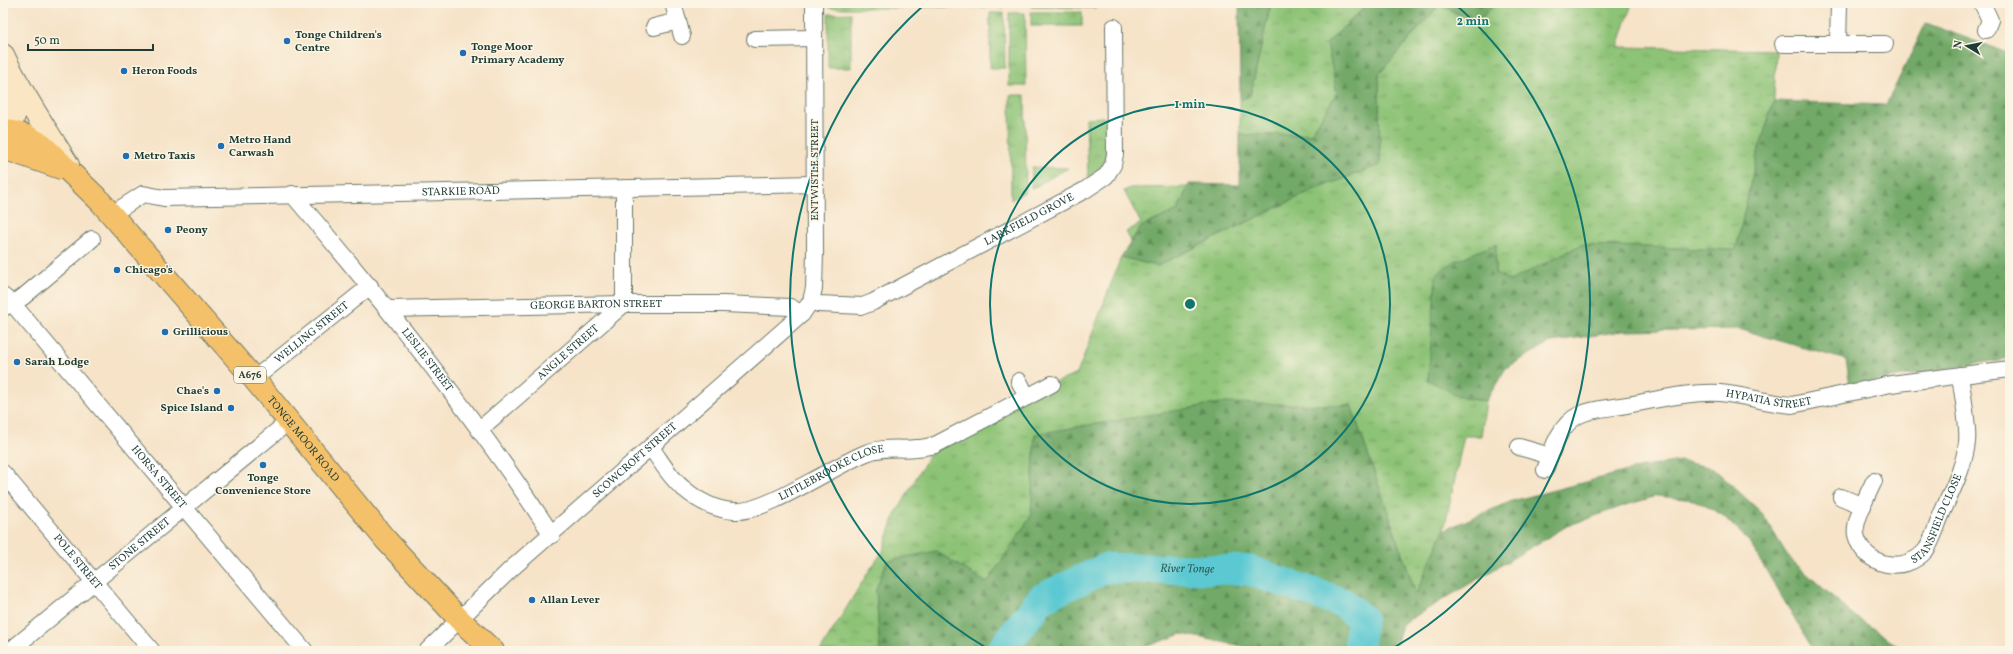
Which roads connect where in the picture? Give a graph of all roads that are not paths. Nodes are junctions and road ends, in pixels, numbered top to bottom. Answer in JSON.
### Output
{"nodes":[{"id":1,"x":673,"y":3,"type":"edge"},
{"id":2,"x":814,"y":3,"type":"edge"},
{"id":3,"x":1839,"y":3,"type":"edge"},
{"id":4,"x":1982,"y":3,"type":"edge"},
{"id":5,"x":654,"y":27,"type":"dead end"},
{"id":6,"x":1114,"y":27,"type":"dead end"},
{"id":7,"x":1986,"y":30,"type":"dead end"},
{"id":8,"x":814,"y":38,"type":"junction"},
{"id":9,"x":755,"y":39,"type":"dead end"},
{"id":10,"x":1783,"y":44,"type":"dead end"},
{"id":11,"x":1838,"y":44,"type":"junction"},
{"id":12,"x":1885,"y":44,"type":"dead end"},
{"id":13,"x":3,"y":55,"type":"edge"},
{"id":14,"x":18,"y":86,"type":"junction"},
{"id":15,"x":5,"y":139,"type":"edge"},
{"id":16,"x":71,"y":174,"type":"junction"},
{"id":17,"x":815,"y":184,"type":"junction"},
{"id":18,"x":624,"y":189,"type":"junction"},
{"id":19,"x":292,"y":194,"type":"junction"},
{"id":20,"x":112,"y":214,"type":"junction"},
{"id":21,"x":92,"y":239,"type":"dead end"},
{"id":22,"x":370,"y":286,"type":"junction"},
{"id":23,"x":811,"y":301,"type":"junction"},
{"id":24,"x":6,"y":303,"type":"edge"},
{"id":25,"x":624,"y":304,"type":"junction"},
{"id":26,"x":388,"y":309,"type":"junction"},
{"id":27,"x":802,"y":314,"type":"junction"},
{"id":28,"x":2010,"y":369,"type":"edge"},
{"id":29,"x":1960,"y":375,"type":"junction"},
{"id":30,"x":254,"y":379,"type":"junction"},
{"id":31,"x":1019,"y":380,"type":"dead end"},
{"id":32,"x":1052,"y":384,"type":"dead end"},
{"id":33,"x":1028,"y":397,"type":"junction"},
{"id":34,"x":288,"y":422,"type":"junction"},
{"id":35,"x":479,"y":430,"type":"junction"},
{"id":36,"x":650,"y":448,"type":"junction"},
{"id":37,"x":1520,"y":448,"type":"dead end"},
{"id":38,"x":3,"y":473,"type":"edge"},
{"id":39,"x":1874,"y":481,"type":"dead end"},
{"id":40,"x":1841,"y":496,"type":"dead end"},
{"id":41,"x":1863,"y":506,"type":"junction"},
{"id":42,"x":184,"y":507,"type":"junction"},
{"id":43,"x":552,"y":535,"type":"junction"},
{"id":44,"x":94,"y":582,"type":"junction"},
{"id":45,"x":458,"y":619,"type":"junction"},
{"id":46,"x":3,"y":647,"type":"edge"},
{"id":47,"x":10,"y":651,"type":"edge"},
{"id":48,"x":152,"y":651,"type":"edge"},
{"id":49,"x":305,"y":651,"type":"edge"},
{"id":50,"x":427,"y":651,"type":"edge"},
{"id":51,"x":493,"y":651,"type":"edge"}],
"edges":[{"from":1,"to":5,"type":"street"},
{"from":2,"to":8,"type":"street","name":"ENTWISTLE STREET"},
{"from":3,"to":11,"type":"street"},
{"from":4,"to":7,"type":"street"},
{"from":6,"to":23,"type":"street","name":"LARKFIELD GROVE"},
{"from":8,"to":9,"type":"street"},
{"from":8,"to":17,"type":"street","name":"ENTWISTLE STREET"},
{"from":10,"to":11,"type":"street"},
{"from":11,"to":12,"type":"street"},
{"from":13,"to":14,"type":"main road"},
{"from":14,"to":15,"type":"main road"},
{"from":14,"to":16,"type":"main road"},
{"from":15,"to":16,"type":"main road","name":"TONGE MOOR ROAD","number":"A676"},
{"from":16,"to":20,"type":"main road","name":"TONGE MOOR ROAD","number":"A676"},
{"from":17,"to":18,"type":"street","name":"STARKIE ROAD"},
{"from":17,"to":23,"type":"street","name":"ENTWISTLE STREET"},
{"from":18,"to":19,"type":"street","name":"STARKIE ROAD"},
{"from":18,"to":25,"type":"street"},
{"from":19,"to":20,"type":"street","name":"STARKIE ROAD"},
{"from":19,"to":22,"type":"street","name":"LESLIE STREET"},
{"from":20,"to":30,"type":"main road","name":"TONGE MOOR ROAD","number":"A676"},
{"from":21,"to":24,"type":"street"},
{"from":22,"to":26,"type":"street","name":"LESLIE STREET"},
{"from":22,"to":30,"type":"street","name":"WELLING STREET"},
{"from":23,"to":27,"type":"street","name":"SCOWCROFT STREET"},
{"from":24,"to":42,"type":"street","name":"HORSA STREET"},
{"from":25,"to":26,"type":"street","name":"GEORGE BARTON STREET"},
{"from":25,"to":27,"type":"street","name":"GEORGE BARTON STREET"},
{"from":25,"to":35,"type":"street","name":"ANGLE STREET"},
{"from":26,"to":35,"type":"street","name":"LESLIE STREET"},
{"from":27,"to":36,"type":"street","name":"SCOWCROFT STREET"},
{"from":28,"to":29,"type":"street","name":"HYPATIA STREET"},
{"from":29,"to":37,"type":"street","name":"HYPATIA STREET"},
{"from":29,"to":41,"type":"street","name":"STANSFIELD CLOSE"},
{"from":30,"to":34,"type":"main road","name":"TONGE MOOR ROAD","number":"A676"},
{"from":31,"to":33,"type":"street"},
{"from":32,"to":33,"type":"street","name":"LITTLEBROOKE CLOSE"},
{"from":33,"to":36,"type":"street","name":"LITTLEBROOKE CLOSE"},
{"from":34,"to":42,"type":"street","name":"STONE STREET"},
{"from":34,"to":45,"type":"main road","name":"TONGE MOOR ROAD","number":"A676"},
{"from":35,"to":43,"type":"street","name":"LESLIE STREET"},
{"from":36,"to":43,"type":"street","name":"SCOWCROFT STREET"},
{"from":38,"to":44,"type":"street","name":"POLE STREET"},
{"from":39,"to":41,"type":"street","name":"STANSFIELD CLOSE"},
{"from":40,"to":41,"type":"street"},
{"from":42,"to":44,"type":"street","name":"STONE STREET"},
{"from":42,"to":49,"type":"street","name":"HORSA STREET"},
{"from":43,"to":45,"type":"street","name":"SCOWCROFT STREET"},
{"from":44,"to":47,"type":"street","name":"STONE STREET"},
{"from":44,"to":48,"type":"street","name":"POLE STREET"},
{"from":45,"to":50,"type":"street","name":"SCOWCROFT STREET"},
{"from":45,"to":51,"type":"main road","name":"TONGE MOOR ROAD","number":"A676"},
{"from":46,"to":47,"type":"street"}]}
